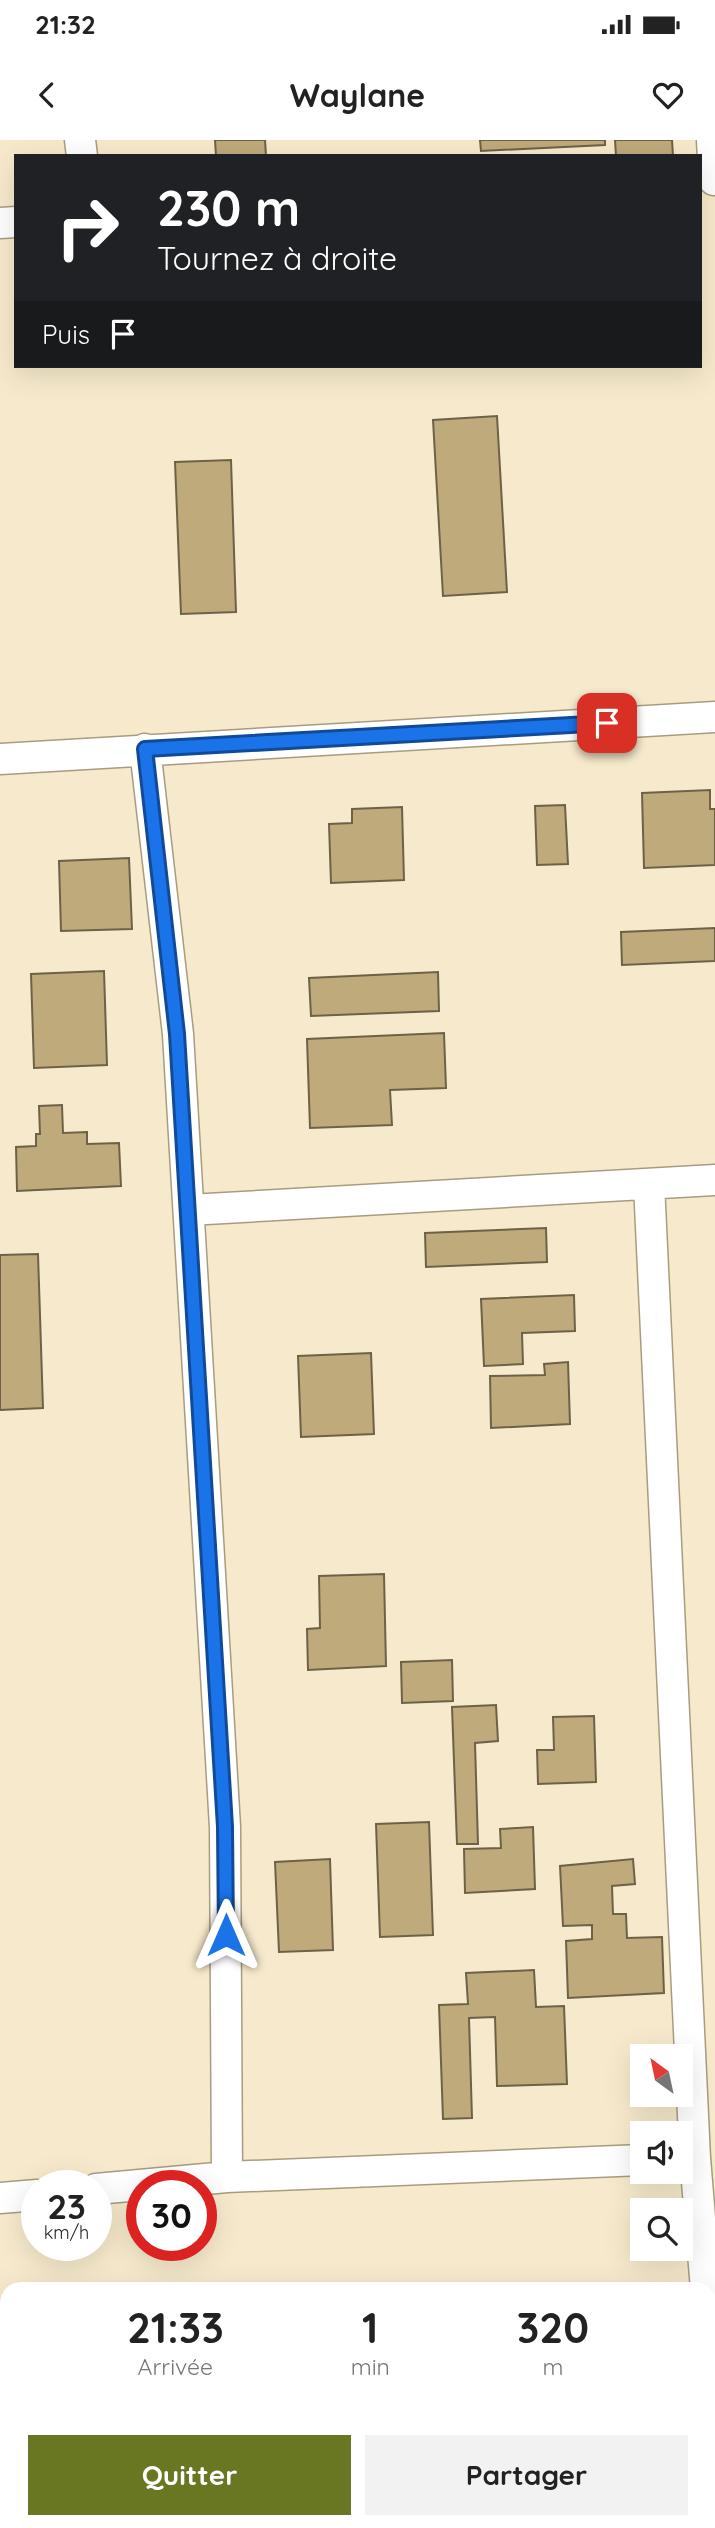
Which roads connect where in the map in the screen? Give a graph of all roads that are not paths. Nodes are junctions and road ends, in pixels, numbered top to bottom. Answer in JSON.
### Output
{"nodes":[{"id":1,"x":712,"y":140,"type":"edge"},
{"id":2,"x":715,"y":180,"type":"edge"},
{"id":3,"x":715,"y":717,"type":"edge"},
{"id":4,"x":145,"y":749,"type":"junction"},
{"id":5,"x":0,"y":758,"type":"edge"},
{"id":6,"x":715,"y":1180,"type":"edge"},
{"id":7,"x":649,"y":1184,"type":"junction"},
{"id":8,"x":189,"y":1210,"type":"junction"},
{"id":9,"x":697,"y":2158,"type":"edge"},
{"id":10,"x":630,"y":2160,"type":"edge"},
{"id":11,"x":227,"y":2177,"type":"junction"},
{"id":12,"x":112,"y":2188,"type":"edge"},
{"id":13,"x":21,"y":2196,"type":"edge"},
{"id":14,"x":0,"y":2198,"type":"edge"},
{"id":15,"x":706,"y":2282,"type":"edge"}],
"edges":[{"from":1,"to":2,"type":"street"},
{"from":3,"to":4,"type":"street"},
{"from":4,"to":5,"type":"street"},
{"from":4,"to":8,"type":"street"},
{"from":6,"to":7,"type":"street"},
{"from":7,"to":8,"type":"street"},
{"from":7,"to":9,"type":"street"},
{"from":8,"to":11,"type":"street"},
{"from":9,"to":15,"type":"street"},
{"from":10,"to":11,"type":"street"},
{"from":11,"to":12,"type":"street"},
{"from":13,"to":14,"type":"street"}]}
